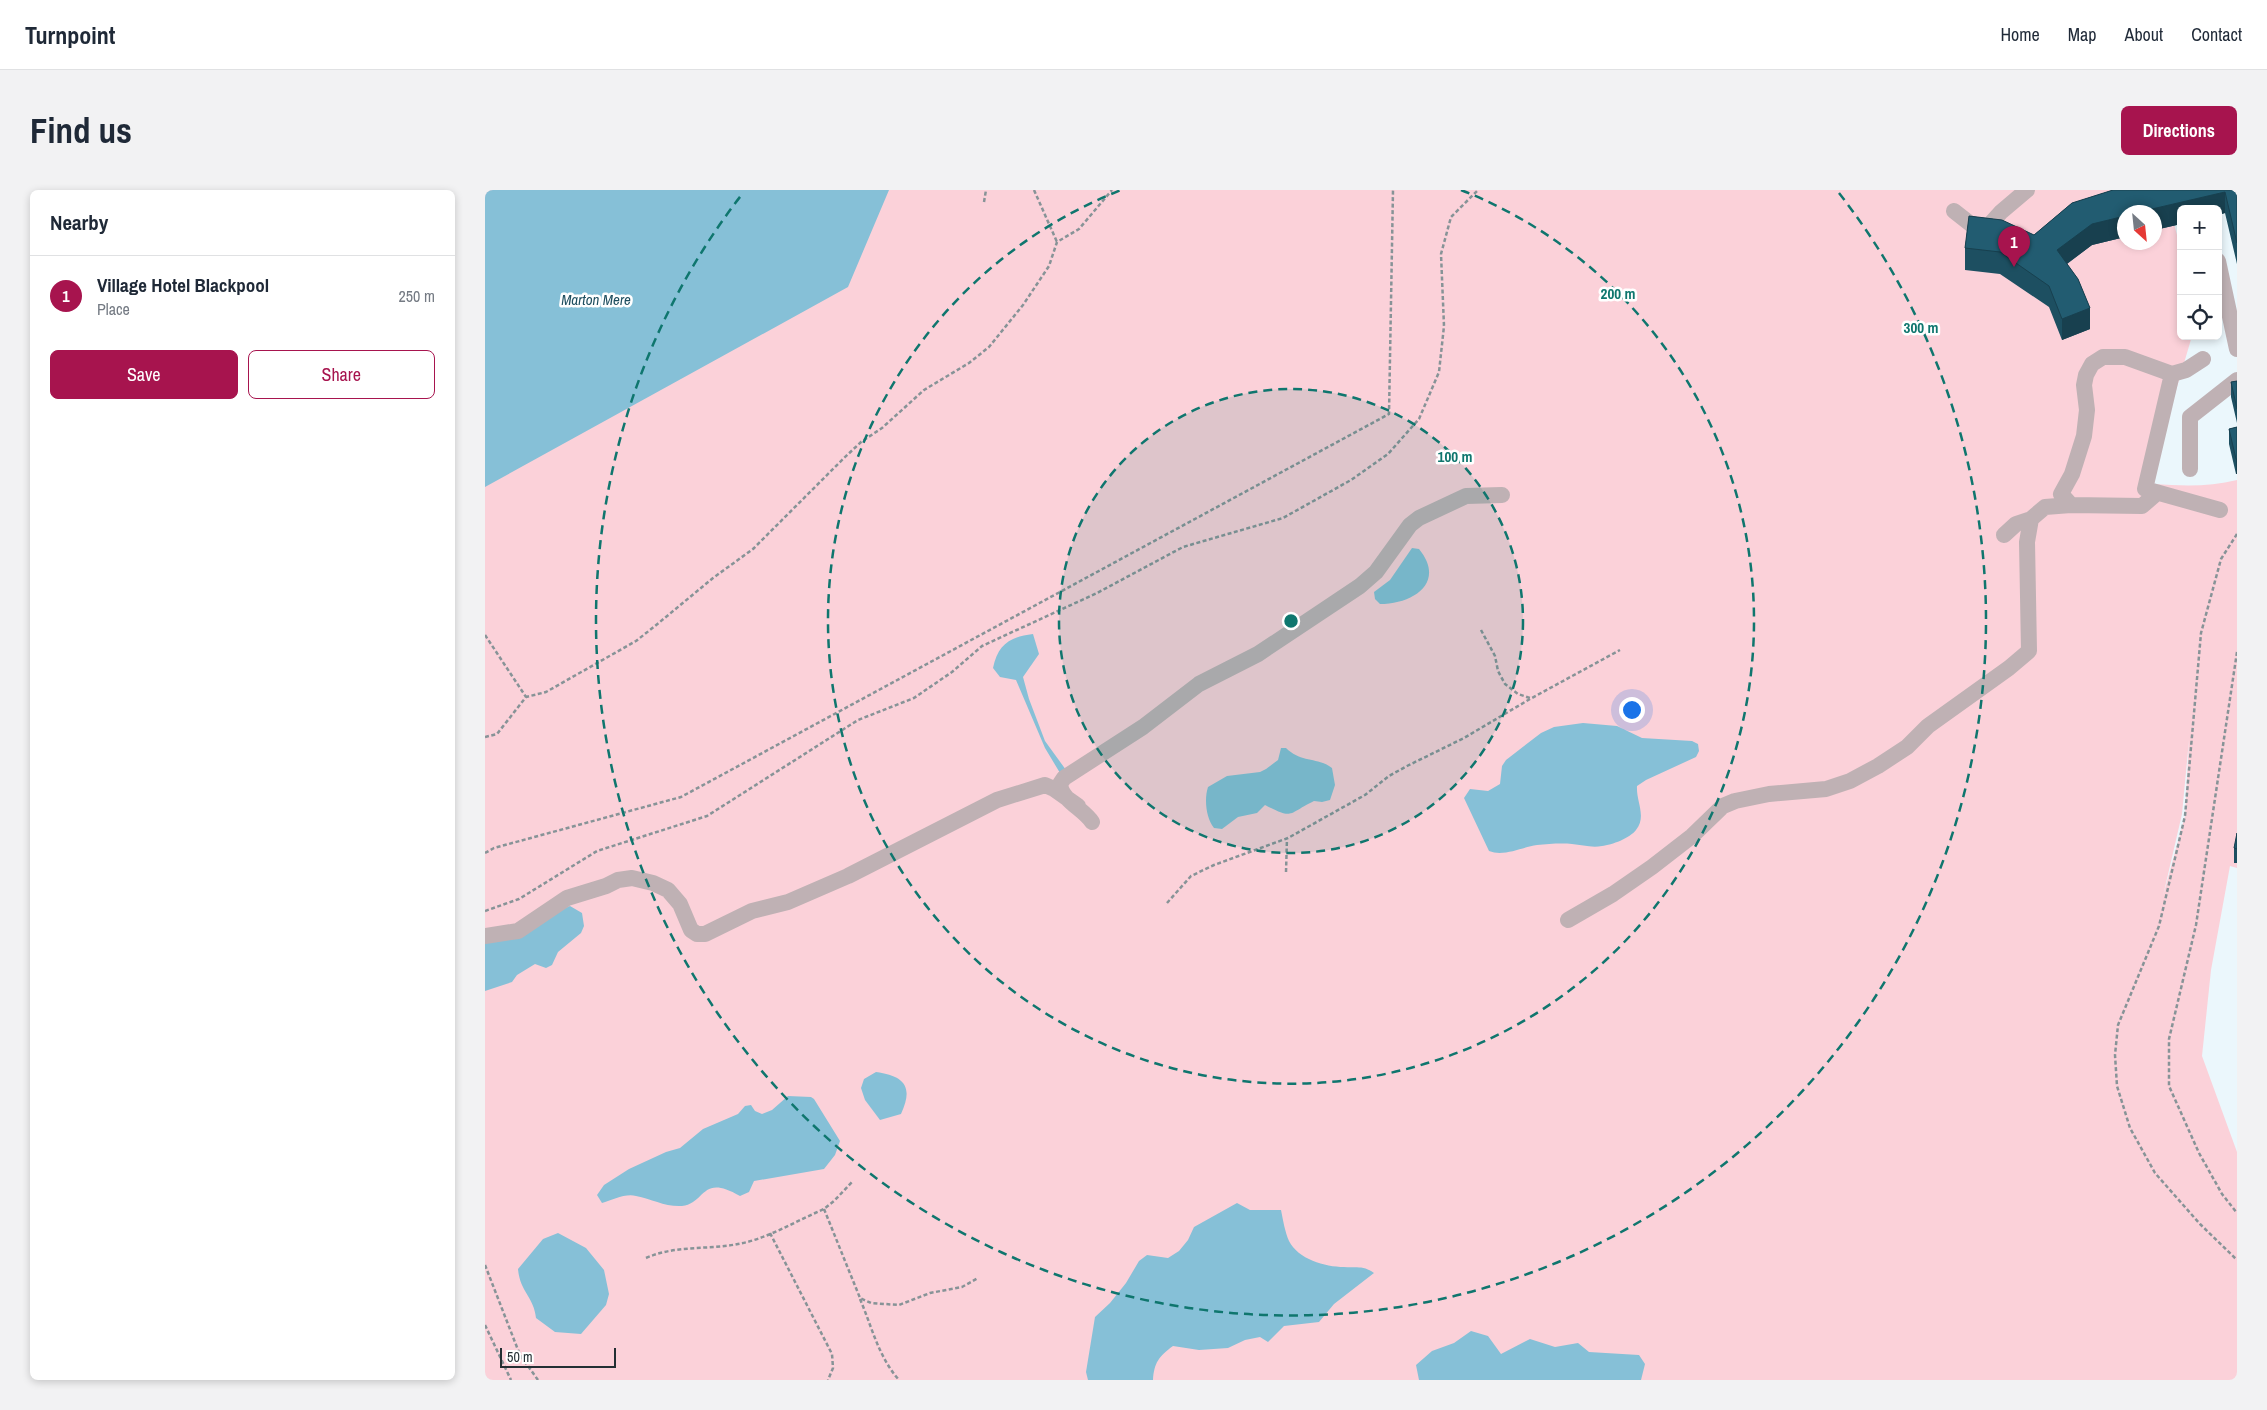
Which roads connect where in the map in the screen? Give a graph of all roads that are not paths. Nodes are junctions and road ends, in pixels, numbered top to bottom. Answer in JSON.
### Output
{"nodes":[{"id":1,"x":2027,"y":190,"type":"edge"},
{"id":2,"x":1954,"y":211,"type":"dead end"},
{"id":3,"x":2222,"y":280,"type":"edge"},
{"id":4,"x":2237,"y":349,"type":"edge"},
{"id":5,"x":2203,"y":358,"type":"dead end"},
{"id":6,"x":2172,"y":374,"type":"junction"},
{"id":7,"x":2237,"y":380,"type":"edge"},
{"id":8,"x":2190,"y":469,"type":"dead end"},
{"id":9,"x":2157,"y":492,"type":"junction"},
{"id":10,"x":1502,"y":495,"type":"dead end"},
{"id":11,"x":2071,"y":505,"type":"junction"},
{"id":12,"x":2220,"y":510,"type":"dead end"},
{"id":13,"x":2031,"y":519,"type":"junction"},
{"id":14,"x":2004,"y":535,"type":"dead end"},
{"id":15,"x":1078,"y":806,"type":"junction"},
{"id":16,"x":1093,"y":822,"type":"dead end"},
{"id":17,"x":1568,"y":920,"type":"dead end"},
{"id":18,"x":485,"y":936,"type":"edge"}],
"edges":[{"from":1,"to":2,"type":"lane"},
{"from":3,"to":4,"type":"lane"},
{"from":5,"to":6,"type":"lane"},
{"from":6,"to":9,"type":"lane"},
{"from":6,"to":11,"type":"lane"},
{"from":7,"to":8,"type":"lane"},
{"from":9,"to":11,"type":"lane"},
{"from":9,"to":12,"type":"lane"},
{"from":10,"to":15,"type":"lane"},
{"from":11,"to":13,"type":"lane"},
{"from":13,"to":14,"type":"lane"},
{"from":13,"to":17,"type":"lane"},
{"from":15,"to":16,"type":"lane"},
{"from":15,"to":18,"type":"lane"}]}
